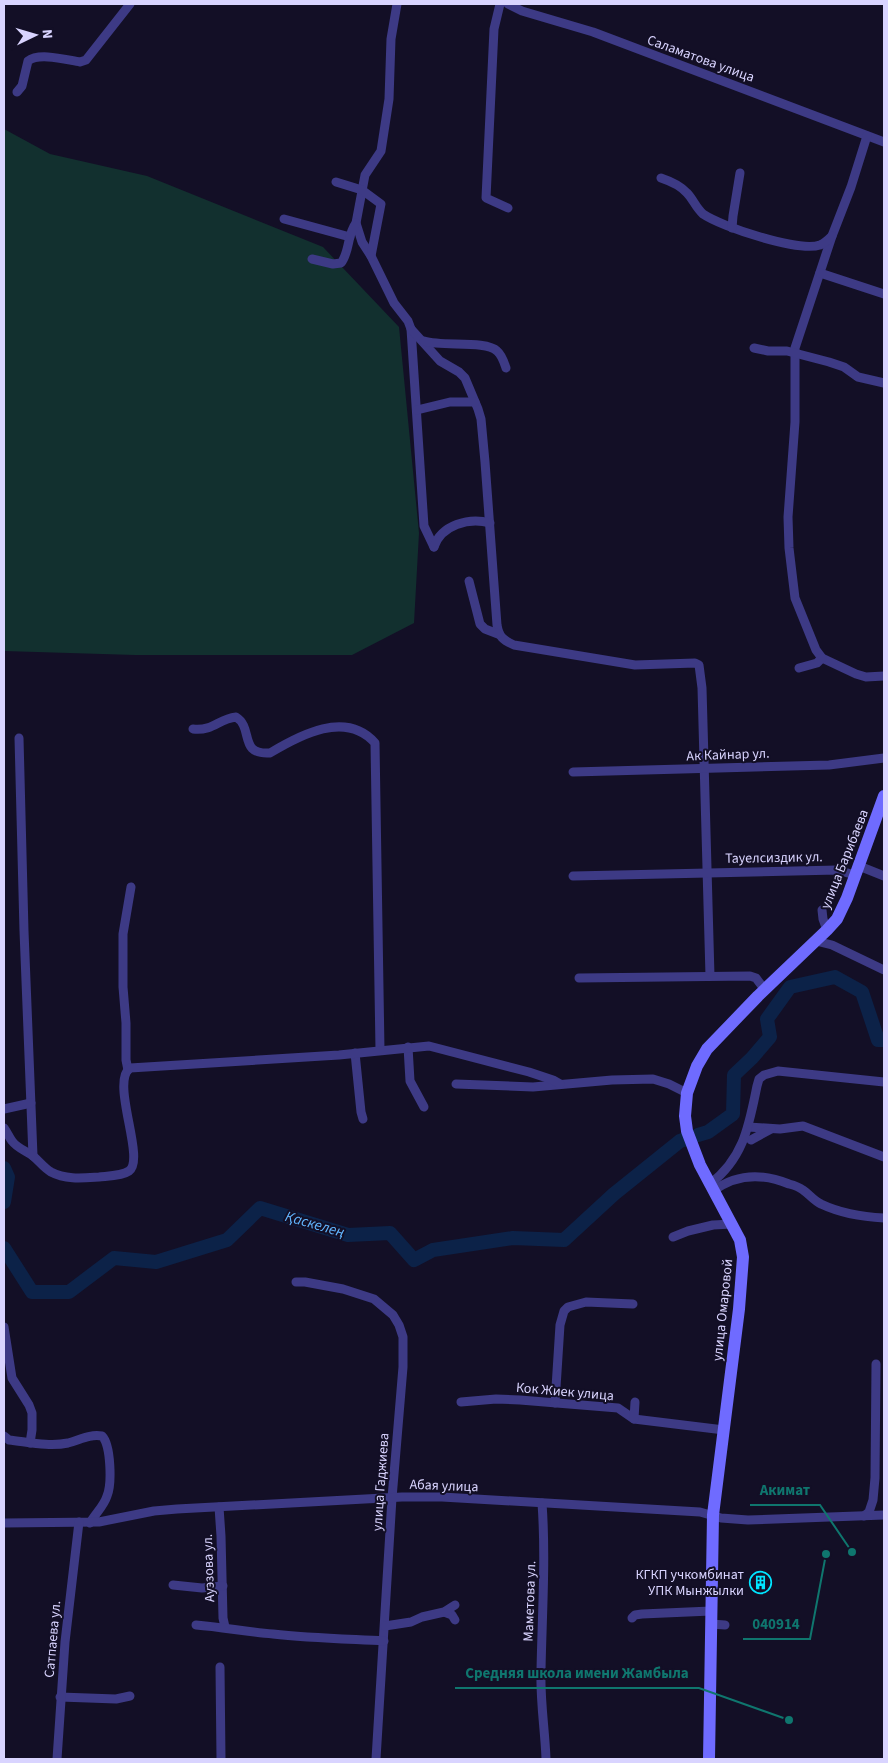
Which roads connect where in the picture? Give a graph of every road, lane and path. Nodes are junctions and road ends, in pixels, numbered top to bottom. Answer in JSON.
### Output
{"nodes":[{"id":1,"x":130,"y":4,"type":"edge"},
{"id":2,"x":397,"y":4,"type":"edge"},
{"id":3,"x":500,"y":4,"type":"edge"},
{"id":4,"x":508,"y":4,"type":"edge"},
{"id":5,"x":17,"y":92,"type":"dead end"},
{"id":6,"x":867,"y":136,"type":"junction"},
{"id":7,"x":884,"y":142,"type":"edge"},
{"id":8,"x":740,"y":173,"type":"dead end"},
{"id":9,"x":660,"y":178,"type":"dead end"},
{"id":10,"x":336,"y":182,"type":"dead end"},
{"id":11,"x":362,"y":190,"type":"junction"},
{"id":12,"x":508,"y":208,"type":"dead end"},
{"id":13,"x":284,"y":219,"type":"dead end"},
{"id":14,"x":356,"y":223,"type":"junction"},
{"id":15,"x":732,"y":228,"type":"junction"},
{"id":16,"x":832,"y":236,"type":"junction"},
{"id":17,"x":350,"y":237,"type":"junction"},
{"id":18,"x":371,"y":256,"type":"junction"},
{"id":19,"x":312,"y":259,"type":"dead end"},
{"id":20,"x":820,"y":273,"type":"junction"},
{"id":21,"x":884,"y":294,"type":"edge"},
{"id":22,"x":411,"y":329,"type":"junction"},
{"id":23,"x":422,"y":340,"type":"junction"},
{"id":24,"x":754,"y":348,"type":"dead end"},
{"id":25,"x":795,"y":354,"type":"junction"},
{"id":26,"x":506,"y":368,"type":"dead end"},
{"id":27,"x":884,"y":383,"type":"edge"},
{"id":28,"x":475,"y":402,"type":"junction"},
{"id":29,"x":417,"y":410,"type":"junction"},
{"id":30,"x":778,"y":516,"type":"dead end"},
{"id":31,"x":788,"y":517,"type":"junction"},
{"id":32,"x":490,"y":523,"type":"junction"},
{"id":33,"x":469,"y":581,"type":"dead end"},
{"id":34,"x":498,"y":634,"type":"junction"},
{"id":35,"x":822,"y":658,"type":"junction"},
{"id":36,"x":799,"y":668,"type":"dead end"},
{"id":37,"x":884,"y":676,"type":"edge"},
{"id":38,"x":193,"y":729,"type":"dead end"},
{"id":39,"x":19,"y":738,"type":"dead end"},
{"id":40,"x":884,"y":758,"type":"edge"},
{"id":41,"x":704,"y":768,"type":"junction"},
{"id":42,"x":573,"y":772,"type":"dead end"},
{"id":43,"x":884,"y":796,"type":"edge"},
{"id":44,"x":707,"y":871,"type":"junction"},
{"id":45,"x":857,"y":871,"type":"junction"},
{"id":46,"x":573,"y":876,"type":"dead end"},
{"id":47,"x":884,"y":876,"type":"edge"},
{"id":48,"x":131,"y":887,"type":"dead end"},
{"id":49,"x":822,"y":910,"type":"dead end"},
{"id":50,"x":827,"y":930,"type":"junction"},
{"id":51,"x":816,"y":941,"type":"junction"},
{"id":52,"x":884,"y":970,"type":"edge"},
{"id":53,"x":710,"y":976,"type":"junction"},
{"id":54,"x":579,"y":978,"type":"dead end"},
{"id":55,"x":765,"y":990,"type":"junction"},
{"id":56,"x":408,"y":1047,"type":"junction"},
{"id":57,"x":380,"y":1050,"type":"junction"},
{"id":58,"x":355,"y":1053,"type":"junction"},
{"id":59,"x":128,"y":1070,"type":"junction"},
{"id":60,"x":884,"y":1082,"type":"edge"},
{"id":61,"x":456,"y":1084,"type":"dead end"},
{"id":62,"x":560,"y":1084,"type":"junction"},
{"id":63,"x":687,"y":1093,"type":"junction"},
{"id":64,"x":31,"y":1103,"type":"junction"},
{"id":65,"x":424,"y":1107,"type":"dead end"},
{"id":66,"x":4,"y":1109,"type":"edge"},
{"id":67,"x":363,"y":1119,"type":"dead end"},
{"id":68,"x":748,"y":1127,"type":"junction"},
{"id":69,"x":4,"y":1128,"type":"edge"},
{"id":70,"x":774,"y":1128,"type":"junction"},
{"id":71,"x":751,"y":1140,"type":"dead end"},
{"id":72,"x":33,"y":1156,"type":"junction"},
{"id":73,"x":884,"y":1157,"type":"edge"},
{"id":74,"x":711,"y":1188,"type":"junction"},
{"id":75,"x":882,"y":1216,"type":"edge"},
{"id":76,"x":732,"y":1224,"type":"junction"},
{"id":77,"x":673,"y":1237,"type":"dead end"},
{"id":78,"x":296,"y":1282,"type":"dead end"},
{"id":79,"x":633,"y":1304,"type":"dead end"},
{"id":80,"x":4,"y":1327,"type":"edge"},
{"id":81,"x":876,"y":1364,"type":"dead end"},
{"id":82,"x":461,"y":1402,"type":"dead end"},
{"id":83,"x":555,"y":1402,"type":"junction"},
{"id":84,"x":635,"y":1402,"type":"dead end"},
{"id":85,"x":634,"y":1419,"type":"junction"},
{"id":86,"x":724,"y":1430,"type":"junction"},
{"id":87,"x":4,"y":1436,"type":"edge"},
{"id":88,"x":30,"y":1442,"type":"junction"},
{"id":89,"x":107,"y":1497,"type":"junction"},
{"id":90,"x":392,"y":1498,"type":"junction"},
{"id":91,"x":542,"y":1503,"type":"junction"},
{"id":92,"x":219,"y":1507,"type":"junction"},
{"id":93,"x":713,"y":1515,"type":"junction"},
{"id":94,"x":884,"y":1515,"type":"edge"},
{"id":95,"x":864,"y":1516,"type":"junction"},
{"id":96,"x":79,"y":1522,"type":"junction"},
{"id":97,"x":104,"y":1522,"type":"junction"},
{"id":98,"x":4,"y":1523,"type":"edge"},
{"id":99,"x":90,"y":1523,"type":"junction"},
{"id":100,"x":173,"y":1586,"type":"dead end"},
{"id":101,"x":223,"y":1586,"type":"junction"},
{"id":102,"x":455,"y":1605,"type":"dead end"},
{"id":103,"x":711,"y":1611,"type":"junction"},
{"id":104,"x":444,"y":1612,"type":"junction"},
{"id":105,"x":632,"y":1618,"type":"dead end"},
{"id":106,"x":455,"y":1620,"type":"dead end"},
{"id":107,"x":711,"y":1624,"type":"junction"},
{"id":108,"x":725,"y":1624,"type":"dead end"},
{"id":109,"x":196,"y":1625,"type":"dead end"},
{"id":110,"x":385,"y":1626,"type":"junction"},
{"id":111,"x":225,"y":1627,"type":"junction"},
{"id":112,"x":384,"y":1642,"type":"junction"},
{"id":113,"x":220,"y":1667,"type":"dead end"},
{"id":114,"x":130,"y":1696,"type":"dead end"},
{"id":115,"x":60,"y":1697,"type":"junction"},
{"id":116,"x":57,"y":1759,"type":"edge"},
{"id":117,"x":221,"y":1759,"type":"edge"},
{"id":118,"x":376,"y":1759,"type":"edge"},
{"id":119,"x":546,"y":1759,"type":"edge"},
{"id":120,"x":708,"y":1759,"type":"edge"}],
"edges":[{"from":1,"to":5,"type":"street"},
{"from":2,"to":11,"type":"street"},
{"from":3,"to":12,"type":"street"},
{"from":4,"to":6,"type":"street","name":"Саламатова улица"},
{"from":6,"to":7,"type":"street","name":"Саламатова улица"},
{"from":6,"to":16,"type":"street"},
{"from":8,"to":15,"type":"street"},
{"from":9,"to":15,"type":"street"},
{"from":10,"to":11,"type":"street"},
{"from":11,"to":14,"type":"street"},
{"from":11,"to":18,"type":"street"},
{"from":13,"to":17,"type":"street"},
{"from":14,"to":17,"type":"street"},
{"from":14,"to":18,"type":"street"},
{"from":15,"to":16,"type":"street"},
{"from":16,"to":20,"type":"street"},
{"from":17,"to":19,"type":"street"},
{"from":18,"to":22,"type":"street"},
{"from":20,"to":21,"type":"street"},
{"from":20,"to":25,"type":"street"},
{"from":22,"to":23,"type":"street"},
{"from":22,"to":29,"type":"street"},
{"from":23,"to":26,"type":"street"},
{"from":23,"to":28,"type":"street"},
{"from":24,"to":25,"type":"street"},
{"from":25,"to":27,"type":"street"},
{"from":25,"to":31,"type":"street"},
{"from":28,"to":29,"type":"street"},
{"from":28,"to":32,"type":"street"},
{"from":29,"to":32,"type":"street"},
{"from":30,"to":31,"type":"street"},
{"from":31,"to":35,"type":"street"},
{"from":32,"to":34,"type":"street"},
{"from":33,"to":34,"type":"street"},
{"from":34,"to":41,"type":"street"},
{"from":35,"to":36,"type":"street"},
{"from":35,"to":37,"type":"street"},
{"from":38,"to":57,"type":"street"},
{"from":39,"to":64,"type":"street"},
{"from":40,"to":41,"type":"street","name":"Ак Кайнар ул."},
{"from":41,"to":42,"type":"street","name":"Ак Кайнар ул."},
{"from":41,"to":44,"type":"street"},
{"from":43,"to":45,"type":"street","name":"улица Барибаева"},
{"from":44,"to":45,"type":"street","name":"Тауелсиздик ул."},
{"from":44,"to":46,"type":"street"},
{"from":44,"to":53,"type":"street","name":"Тауелсиздик ул."},
{"from":45,"to":47,"type":"street","name":"Тауелсиздик ул."},
{"from":45,"to":50,"type":"street","name":"улица Барибаева"},
{"from":48,"to":59,"type":"street"},
{"from":49,"to":50,"type":"street"},
{"from":50,"to":51,"type":"street","name":"улица Омаровой"},
{"from":51,"to":52,"type":"street"},
{"from":51,"to":55,"type":"street","name":"улица Омаровой"},
{"from":53,"to":54,"type":"street"},
{"from":53,"to":55,"type":"street"},
{"from":55,"to":63,"type":"street","name":"улица Омаровой"},
{"from":56,"to":57,"type":"street"},
{"from":56,"to":62,"type":"street"},
{"from":56,"to":65,"type":"street"},
{"from":57,"to":58,"type":"street"},
{"from":58,"to":59,"type":"street"},
{"from":58,"to":67,"type":"street"},
{"from":59,"to":72,"type":"street"},
{"from":60,"to":68,"type":"street"},
{"from":61,"to":62,"type":"street"},
{"from":62,"to":63,"type":"street"},
{"from":63,"to":74,"type":"street","name":"улица Омаровой"},
{"from":64,"to":66,"type":"street"},
{"from":64,"to":72,"type":"street"},
{"from":68,"to":70,"type":"street"},
{"from":68,"to":74,"type":"street"},
{"from":69,"to":72,"type":"street"},
{"from":70,"to":71,"type":"street"},
{"from":70,"to":73,"type":"street"},
{"from":74,"to":75,"type":"street"},
{"from":74,"to":76,"type":"street","name":"улица Омаровой"},
{"from":76,"to":77,"type":"street"},
{"from":76,"to":86,"type":"street","name":"улица Омаровой"},
{"from":78,"to":90,"type":"street","name":"улица Гаджиева"},
{"from":79,"to":83,"type":"street"},
{"from":80,"to":88,"type":"street"},
{"from":81,"to":95,"type":"street"},
{"from":82,"to":83,"type":"street","name":"Кок Жиек улица"},
{"from":83,"to":85,"type":"street","name":"Кок Жиек улица"},
{"from":84,"to":85,"type":"street"},
{"from":85,"to":86,"type":"street","name":"Кок Жиек улица"},
{"from":86,"to":93,"type":"street","name":"улица Омаровой"},
{"from":87,"to":88,"type":"street"},
{"from":88,"to":89,"type":"street"},
{"from":89,"to":97,"type":"street"},
{"from":89,"to":99,"type":"street"},
{"from":90,"to":91,"type":"street","name":"Абая улица"},
{"from":90,"to":92,"type":"street","name":"Абая улица"},
{"from":90,"to":110,"type":"street","name":"улица Гаджиева"},
{"from":91,"to":93,"type":"street","name":"Абая улица"},
{"from":91,"to":119,"type":"street","name":"Маметова ул."},
{"from":92,"to":97,"type":"street","name":"Абая улица"},
{"from":92,"to":101,"type":"street","name":"Ауэзова ул."},
{"from":93,"to":95,"type":"street","name":"Абая улица"},
{"from":93,"to":103,"type":"street","name":"улица Омаровой"},
{"from":94,"to":95,"type":"street","name":"Абая улица"},
{"from":96,"to":98,"type":"street","name":"Абая улица"},
{"from":96,"to":99,"type":"street","name":"Абая улица"},
{"from":96,"to":115,"type":"street","name":"Сатпаева ул."},
{"from":97,"to":99,"type":"street","name":"Абая улица"},
{"from":100,"to":101,"type":"street"},
{"from":101,"to":111,"type":"street","name":"Ауэзова ул."},
{"from":102,"to":104,"type":"street"},
{"from":103,"to":105,"type":"street"},
{"from":103,"to":107,"type":"street","name":"улица Омаровой"},
{"from":104,"to":106,"type":"street"},
{"from":104,"to":110,"type":"street"},
{"from":107,"to":108,"type":"street"},
{"from":107,"to":120,"type":"street","name":"улица Омаровой"},
{"from":109,"to":111,"type":"street"},
{"from":110,"to":112,"type":"street","name":"улица Гаджиева"},
{"from":111,"to":112,"type":"street"},
{"from":112,"to":118,"type":"street","name":"улица Гаджиева"},
{"from":113,"to":117,"type":"street"},
{"from":114,"to":115,"type":"street"},
{"from":115,"to":116,"type":"street","name":"Сатпаева ул."}]}
